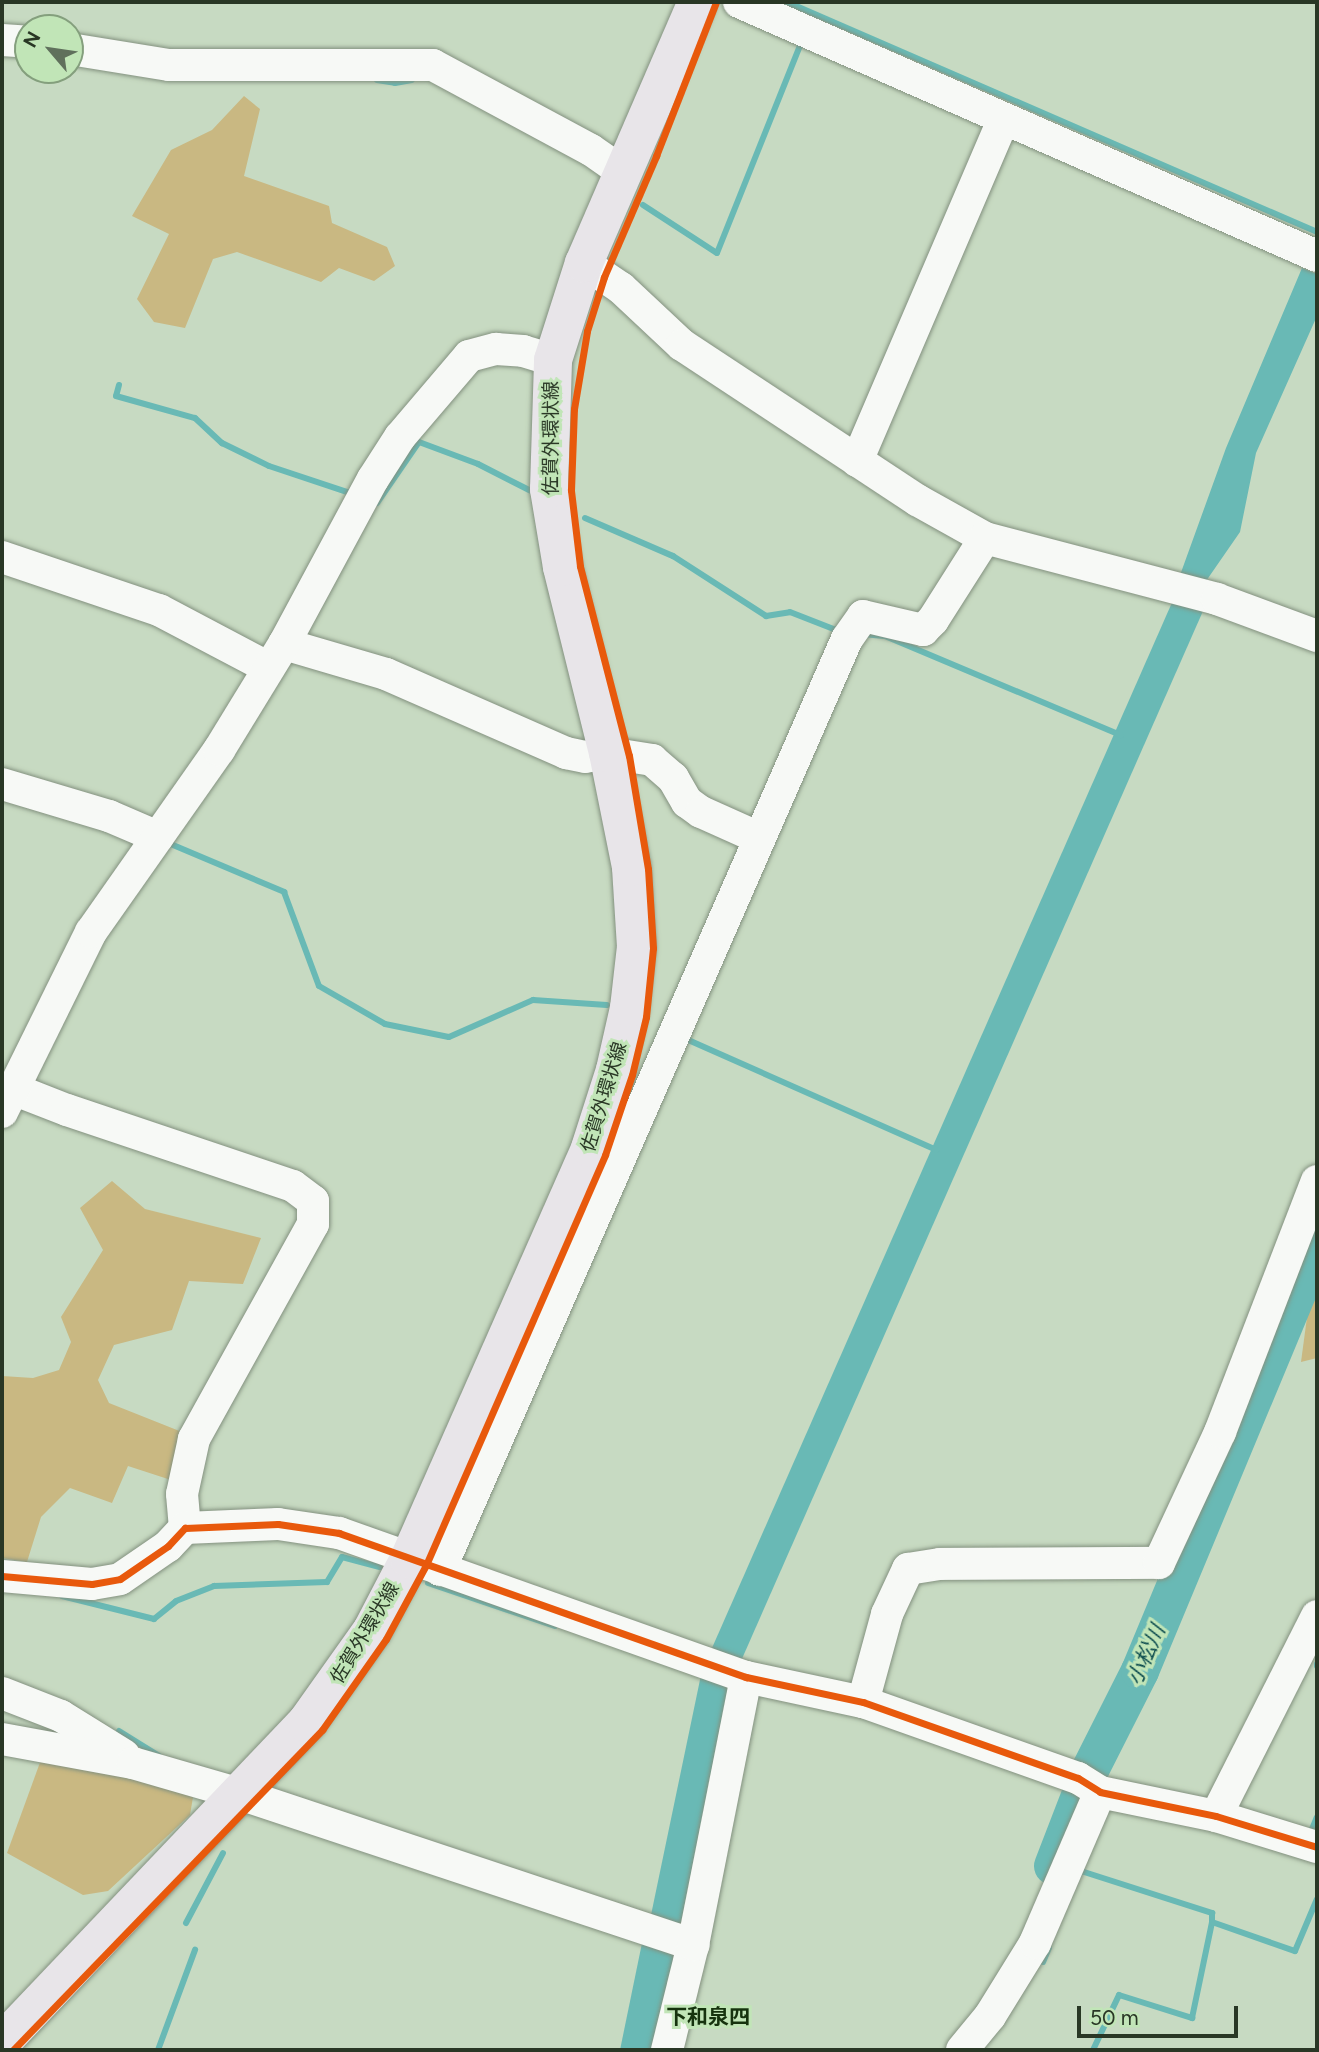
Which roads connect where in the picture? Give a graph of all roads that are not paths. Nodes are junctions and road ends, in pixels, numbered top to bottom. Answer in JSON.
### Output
{"nodes":[{"id":1,"x":697,"y":2,"type":"edge"},
{"id":2,"x":739,"y":2,"type":"edge"},
{"id":3,"x":84,"y":51,"type":"edge"},
{"id":4,"x":1003,"y":120,"type":"junction"},
{"id":5,"x":621,"y":171,"type":"junction"},
{"id":6,"x":1316,"y":256,"type":"edge"},
{"id":7,"x":584,"y":262,"type":"junction"},
{"id":8,"x":552,"y":360,"type":"junction"},
{"id":9,"x":857,"y":461,"type":"junction"},
{"id":10,"x":985,"y":538,"type":"junction"},
{"id":11,"x":2,"y":557,"type":"edge"},
{"id":12,"x":1317,"y":636,"type":"edge"},
{"id":13,"x":277,"y":656,"type":"junction"},
{"id":14,"x":608,"y":753,"type":"junction"},
{"id":15,"x":2,"y":784,"type":"edge"},
{"id":16,"x":158,"y":837,"type":"junction"},
{"id":17,"x":759,"y":838,"type":"junction"},
{"id":18,"x":7,"y":1101,"type":"edge"},
{"id":19,"x":1317,"y":1181,"type":"edge"},
{"id":20,"x":185,"y":1528,"type":"junction"},
{"id":21,"x":424,"y":1565,"type":"junction"},
{"id":22,"x":2,"y":1576,"type":"edge"},
{"id":23,"x":1317,"y":1616,"type":"edge"},
{"id":24,"x":729,"y":1671,"type":"junction"},
{"id":25,"x":2,"y":1693,"type":"edge"},
{"id":26,"x":863,"y":1702,"type":"junction"},
{"id":27,"x":2,"y":1739,"type":"edge"},
{"id":28,"x":133,"y":1763,"type":"junction"},
{"id":29,"x":1089,"y":1785,"type":"junction"},
{"id":30,"x":240,"y":1794,"type":"junction"},
{"id":31,"x":1216,"y":1816,"type":"junction"},
{"id":32,"x":1317,"y":1847,"type":"edge"},
{"id":33,"x":673,"y":1938,"type":"junction"},
{"id":34,"x":2,"y":2042,"type":"edge"},
{"id":35,"x":667,"y":2050,"type":"edge"},
{"id":36,"x":962,"y":2050,"type":"edge"}],
"edges":[{"from":1,"to":5,"type":"main road","name":"佐賀外環状線"},
{"from":2,"to":4,"type":"street"},
{"from":3,"to":5,"type":"street"},
{"from":4,"to":6,"type":"street"},
{"from":4,"to":9,"type":"street"},
{"from":5,"to":7,"type":"main road","name":"佐賀外環状線"},
{"from":7,"to":8,"type":"main road","name":"佐賀外環状線"},
{"from":7,"to":9,"type":"street"},
{"from":8,"to":13,"type":"street"},
{"from":8,"to":14,"type":"main road","name":"佐賀外環状線"},
{"from":9,"to":10,"type":"street"},
{"from":10,"to":12,"type":"street"},
{"from":10,"to":17,"type":"street"},
{"from":11,"to":13,"type":"street"},
{"from":13,"to":14,"type":"street"},
{"from":13,"to":16,"type":"street"},
{"from":14,"to":17,"type":"street"},
{"from":14,"to":21,"type":"main road","name":"佐賀外環状線"},
{"from":15,"to":16,"type":"street"},
{"from":16,"to":18,"type":"street"},
{"from":17,"to":21,"type":"street"},
{"from":18,"to":20,"type":"street"},
{"from":19,"to":26,"type":"street"},
{"from":20,"to":21,"type":"street"},
{"from":20,"to":22,"type":"street"},
{"from":21,"to":24,"type":"street"},
{"from":21,"to":30,"type":"main road","name":"佐賀外環状線"},
{"from":23,"to":31,"type":"street"},
{"from":24,"to":26,"type":"street"},
{"from":24,"to":33,"type":"street"},
{"from":25,"to":28,"type":"street"},
{"from":26,"to":29,"type":"street"},
{"from":27,"to":28,"type":"street"},
{"from":28,"to":30,"type":"street"},
{"from":29,"to":31,"type":"street"},
{"from":29,"to":36,"type":"street"},
{"from":30,"to":33,"type":"street"},
{"from":30,"to":34,"type":"main road","name":"佐賀外環状線"},
{"from":31,"to":32,"type":"street"},
{"from":33,"to":35,"type":"street"}]}
